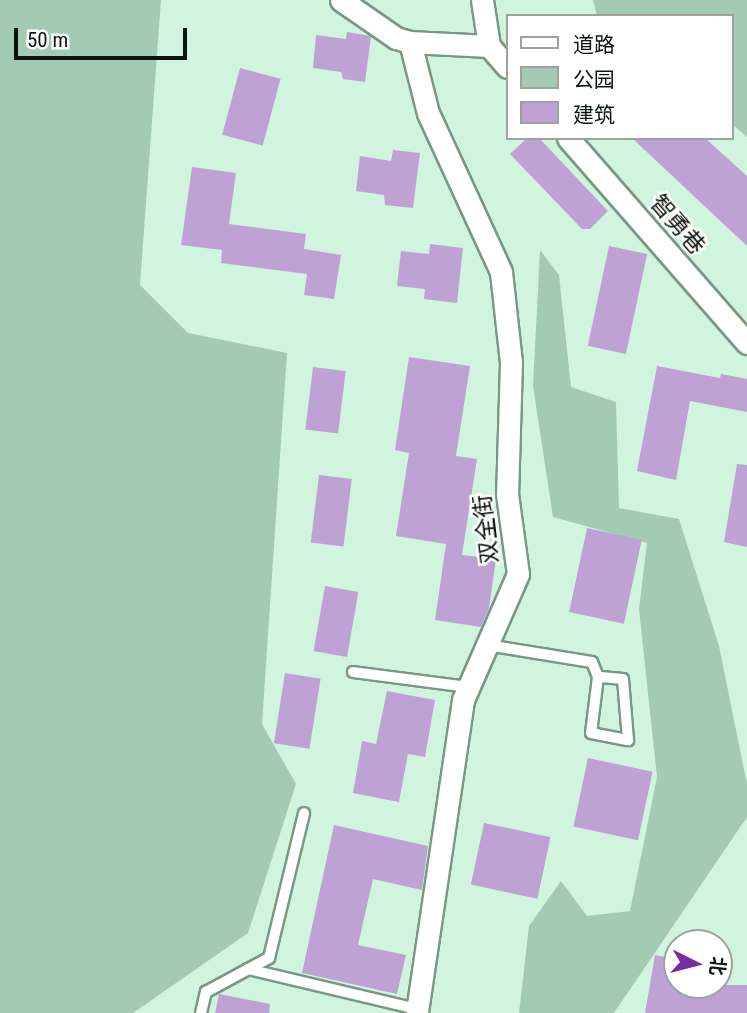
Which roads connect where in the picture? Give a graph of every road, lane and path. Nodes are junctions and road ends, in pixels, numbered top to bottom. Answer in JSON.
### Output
{"nodes":[{"id":1,"x":341,"y":0,"type":"edge"},
{"id":2,"x":482,"y":0,"type":"edge"},
{"id":3,"x":410,"y":42,"type":"junction"},
{"id":4,"x":489,"y":46,"type":"junction"},
{"id":5,"x":505,"y":65,"type":"edge"},
{"id":6,"x":570,"y":140,"type":"edge"},
{"id":7,"x":747,"y":344,"type":"edge"},
{"id":8,"x":487,"y":645,"type":"junction"},
{"id":9,"x":353,"y":672,"type":"dead end"},
{"id":10,"x":598,"y":677,"type":"junction"},
{"id":11,"x":469,"y":687,"type":"junction"},
{"id":12,"x":304,"y":813,"type":"dead end"},
{"id":13,"x":248,"y":969,"type":"junction"},
{"id":14,"x":417,"y":1011,"type":"edge"},
{"id":15,"x":201,"y":1013,"type":"edge"}],
"edges":[{"from":1,"to":3,"type":"street"},
{"from":2,"to":4,"type":"street"},
{"from":3,"to":4,"type":"street"},
{"from":3,"to":8,"type":"street","name":"双全街"},
{"from":4,"to":5,"type":"street"},
{"from":6,"to":7,"type":"street","name":"智勇巷"},
{"from":8,"to":10,"type":"lane"},
{"from":8,"to":11,"type":"street","name":"双全街"},
{"from":9,"to":11,"type":"lane"},
{"from":10,"to":10,"type":"lane"},
{"from":11,"to":14,"type":"street","name":"双全街"},
{"from":12,"to":13,"type":"lane"},
{"from":13,"to":14,"type":"lane"},
{"from":13,"to":15,"type":"lane"}]}
